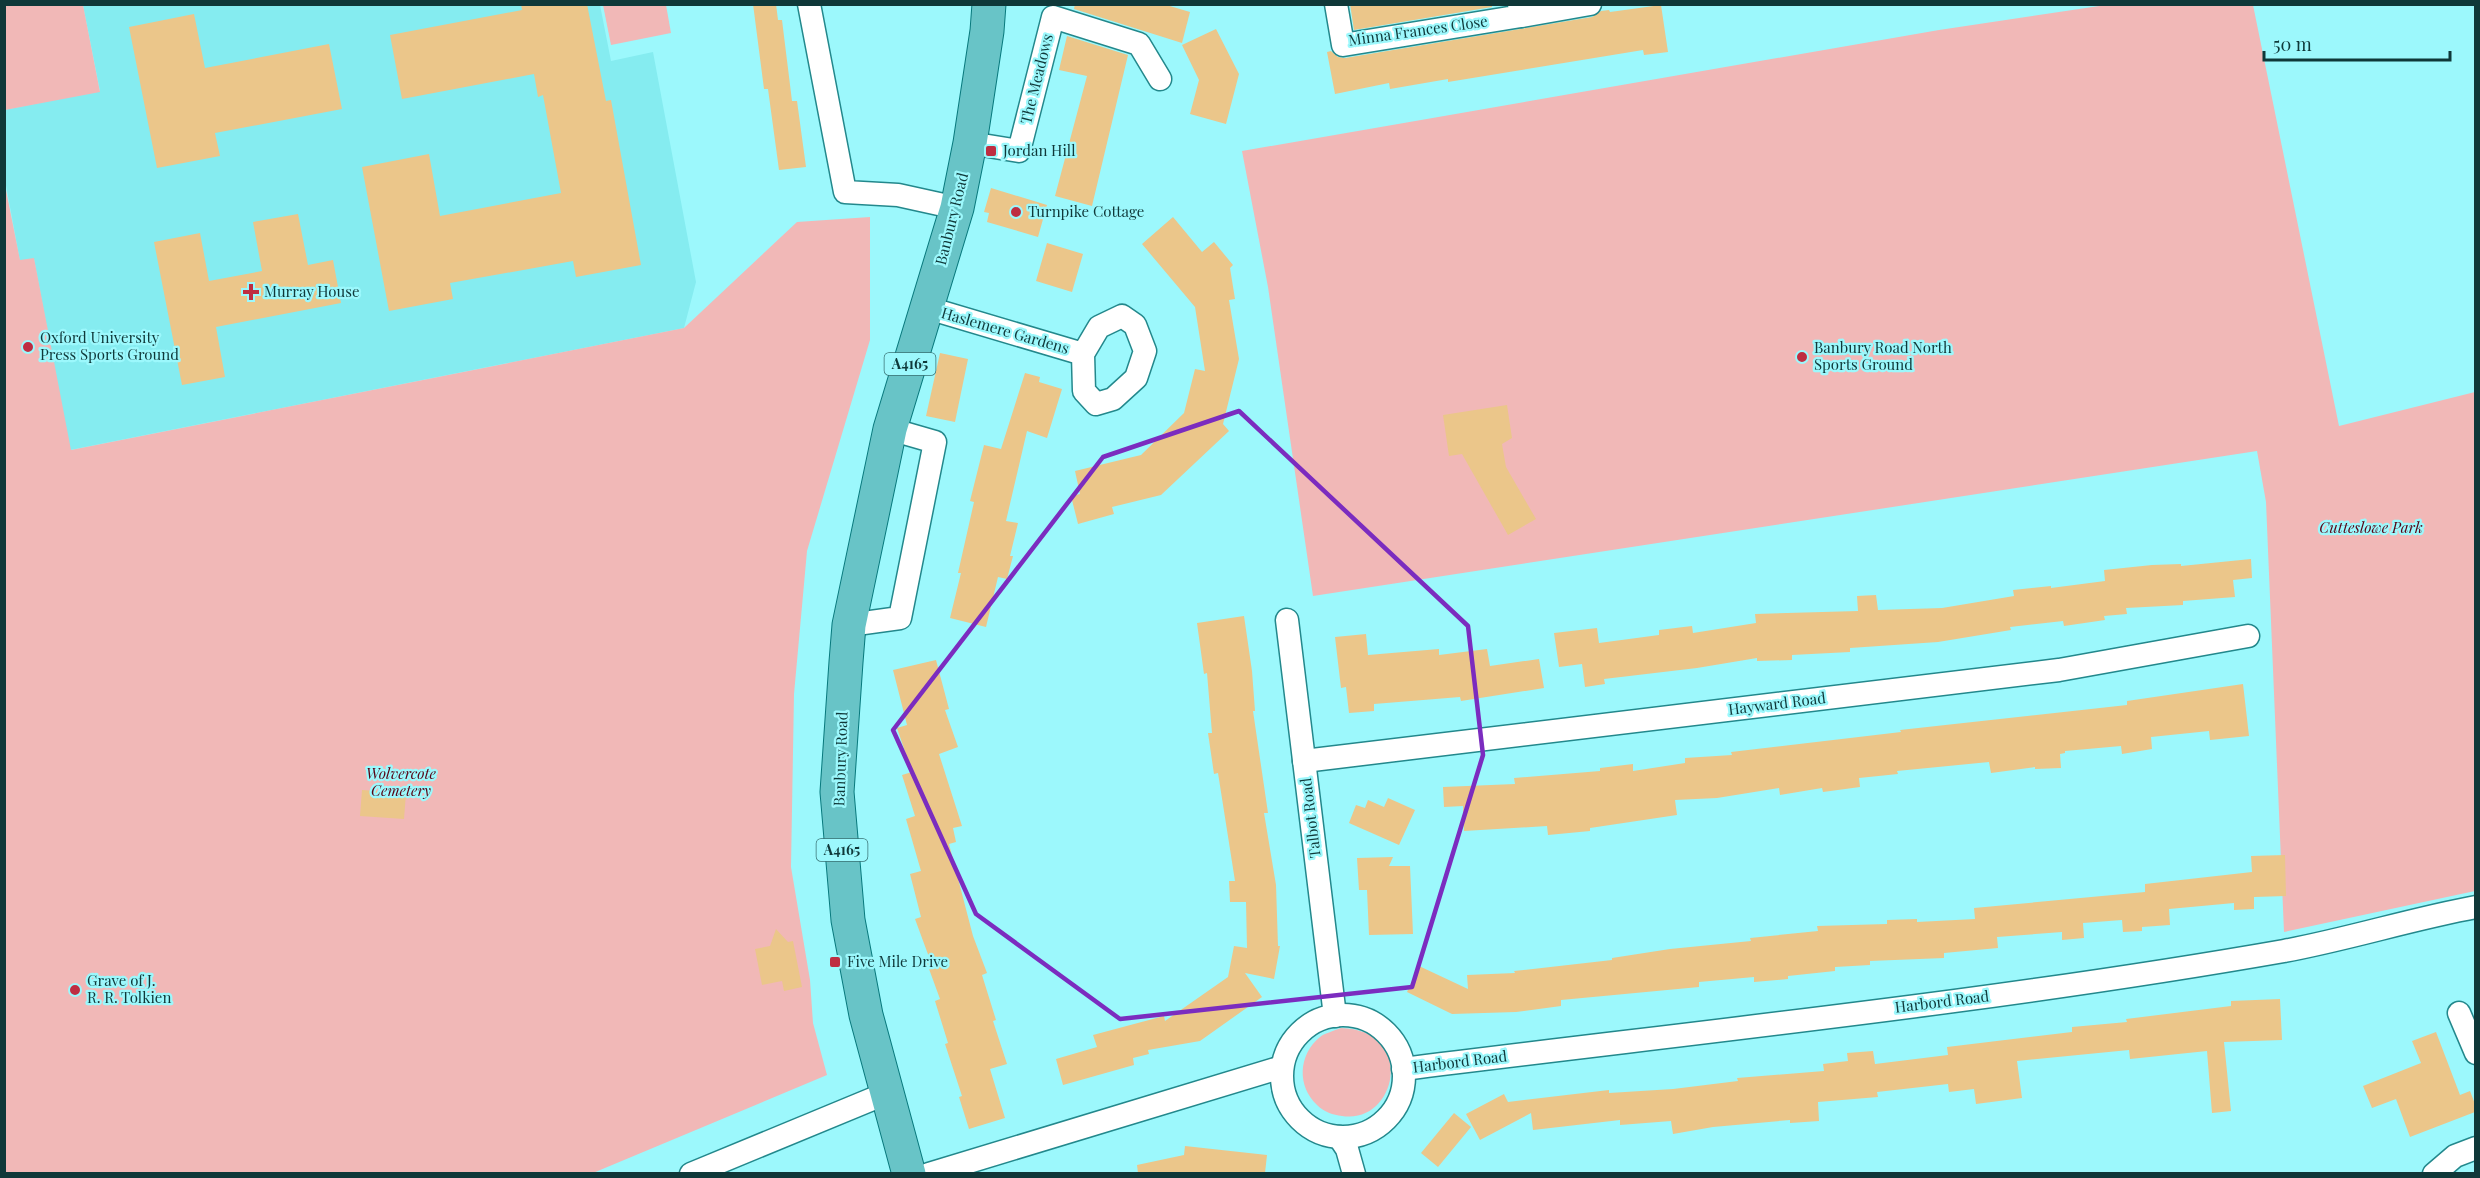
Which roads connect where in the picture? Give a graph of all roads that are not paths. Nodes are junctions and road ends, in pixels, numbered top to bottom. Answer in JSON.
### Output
{"nodes":[{"id":1,"x":809,"y":4,"type":"edge"},
{"id":2,"x":989,"y":4,"type":"edge"},
{"id":3,"x":1336,"y":4,"type":"edge"},
{"id":4,"x":1590,"y":4,"type":"edge"},
{"id":5,"x":1520,"y":10,"type":"edge"},
{"id":6,"x":1160,"y":79,"type":"dead end"},
{"id":7,"x":970,"y":143,"type":"junction"},
{"id":8,"x":957,"y":208,"type":"junction"},
{"id":9,"x":928,"y":308,"type":"junction"},
{"id":10,"x":1083,"y":354,"type":"dead end"},
{"id":11,"x":890,"y":429,"type":"junction"},
{"id":12,"x":1287,"y":620,"type":"dead end"},
{"id":13,"x":849,"y":625,"type":"junction"},
{"id":14,"x":2248,"y":636,"type":"dead end"},
{"id":15,"x":1304,"y":761,"type":"junction"},
{"id":16,"x":2475,"y":907,"type":"edge"},
{"id":17,"x":2458,"y":1013,"type":"dead end"},
{"id":18,"x":1335,"y":1016,"type":"junction"},
{"id":19,"x":2475,"y":1053,"type":"edge"},
{"id":20,"x":1282,"y":1067,"type":"junction"},
{"id":21,"x":1403,"y":1069,"type":"junction"},
{"id":22,"x":887,"y":1093,"type":"junction"},
{"id":23,"x":1339,"y":1137,"type":"junction"},
{"id":24,"x":2475,"y":1148,"type":"edge"},
{"id":25,"x":691,"y":1173,"type":"edge"},
{"id":26,"x":909,"y":1173,"type":"edge"},
{"id":27,"x":929,"y":1173,"type":"edge"},
{"id":28,"x":1354,"y":1173,"type":"edge"},
{"id":29,"x":2434,"y":1173,"type":"edge"}],
"edges":[{"from":1,"to":8,"type":"street"},
{"from":2,"to":7,"type":"main road","name":"Banbury Road","number":"A4165"},
{"from":3,"to":5,"type":"street","name":"Minna Frances Close"},
{"from":4,"to":5,"type":"street"},
{"from":6,"to":7,"type":"street","name":"The Meadows"},
{"from":7,"to":8,"type":"main road","name":"Banbury Road","number":"A4165"},
{"from":8,"to":9,"type":"main road","name":"Banbury Road","number":"A4165"},
{"from":9,"to":10,"type":"street","name":"Haslemere Gardens"},
{"from":9,"to":11,"type":"main road","name":"Banbury Road","number":"A4165"},
{"from":11,"to":13,"type":"main road","name":"Banbury Road","number":"A4165"},
{"from":11,"to":13,"type":"street"},
{"from":12,"to":15,"type":"street","name":"Talbot Road"},
{"from":13,"to":22,"type":"main road","name":"Banbury Road","number":"A4165"},
{"from":14,"to":15,"type":"street","name":"Hayward Road"},
{"from":15,"to":18,"type":"street","name":"Talbot Road"},
{"from":16,"to":21,"type":"street","name":"Harbord Road"},
{"from":17,"to":19,"type":"street"},
{"from":18,"to":20,"type":"street"},
{"from":18,"to":21,"type":"street"},
{"from":20,"to":23,"type":"street"},
{"from":20,"to":27,"type":"street"},
{"from":21,"to":23,"type":"street"},
{"from":22,"to":25,"type":"street"},
{"from":22,"to":26,"type":"main road","name":"Banbury Road","number":"A4165"},
{"from":23,"to":28,"type":"street"},
{"from":24,"to":29,"type":"street"}]}
